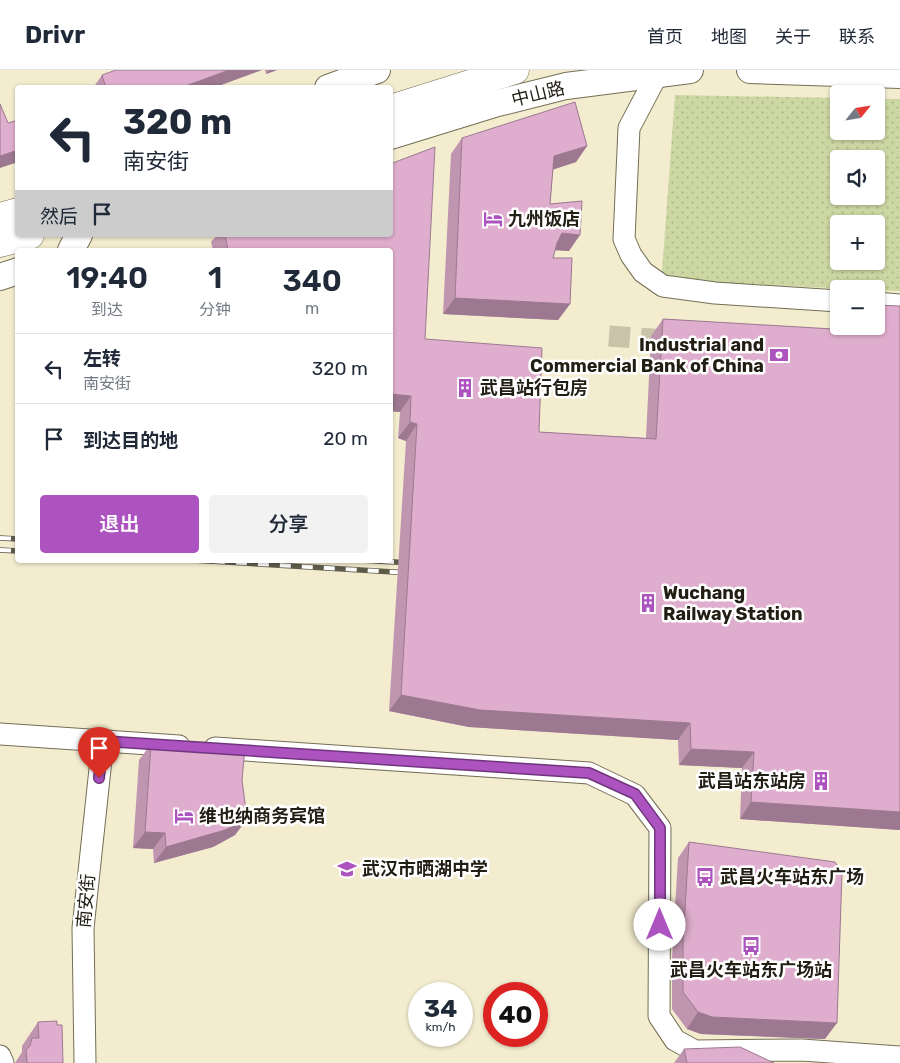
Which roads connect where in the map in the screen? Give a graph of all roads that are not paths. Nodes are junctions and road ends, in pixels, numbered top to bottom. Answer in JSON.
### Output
{"nodes":[{"id":1,"x":377,"y":70,"type":"edge"},
{"id":2,"x":456,"y":70,"type":"edge"},
{"id":3,"x":515,"y":70,"type":"edge"},
{"id":4,"x":690,"y":70,"type":"edge"},
{"id":5,"x":750,"y":70,"type":"edge"},
{"id":6,"x":658,"y":72,"type":"edge"},
{"id":7,"x":616,"y":75,"type":"edge"},
{"id":8,"x":900,"y":75,"type":"edge"},
{"id":9,"x":336,"y":85,"type":"edge"},
{"id":10,"x":393,"y":91,"type":"edge"},
{"id":11,"x":393,"y":108,"type":"edge"},
{"id":12,"x":393,"y":135,"type":"edge"},
{"id":13,"x":15,"y":213,"type":"edge"},
{"id":14,"x":0,"y":216,"type":"edge"},
{"id":15,"x":22,"y":237,"type":"edge"},
{"id":16,"x":0,"y":243,"type":"edge"},
{"id":17,"x":15,"y":272,"type":"edge"},
{"id":18,"x":0,"y":277,"type":"edge"},
{"id":19,"x":830,"y":300,"type":"edge"},
{"id":20,"x":885,"y":304,"type":"edge"},
{"id":21,"x":900,"y":305,"type":"edge"},
{"id":22,"x":0,"y":734,"type":"edge"},
{"id":23,"x":103,"y":741,"type":"junction"},
{"id":24,"x":0,"y":1056,"type":"edge"},
{"id":25,"x":809,"y":1057,"type":"edge"},
{"id":26,"x":900,"y":1057,"type":"edge"},
{"id":27,"x":3,"y":1063,"type":"edge"},
{"id":28,"x":85,"y":1063,"type":"edge"}],
"edges":[{"from":1,"to":9,"type":"main road"},
{"from":2,"to":10,"type":"highway"},
{"from":3,"to":11,"type":"highway"},
{"from":4,"to":6,"type":"main road","name":"中山路"},
{"from":5,"to":8,"type":"main road"},
{"from":6,"to":7,"type":"main road","name":"中山路"},
{"from":6,"to":19,"type":"street"},
{"from":7,"to":12,"type":"main road","name":"中山路"},
{"from":13,"to":14,"type":"highway"},
{"from":15,"to":16,"type":"highway"},
{"from":17,"to":18,"type":"main road"},
{"from":20,"to":21,"type":"street"},
{"from":22,"to":23,"type":"street"},
{"from":23,"to":25,"type":"street"},
{"from":23,"to":28,"type":"street","name":"南安街"},
{"from":24,"to":27,"type":"street"},
{"from":25,"to":26,"type":"street"}]}
